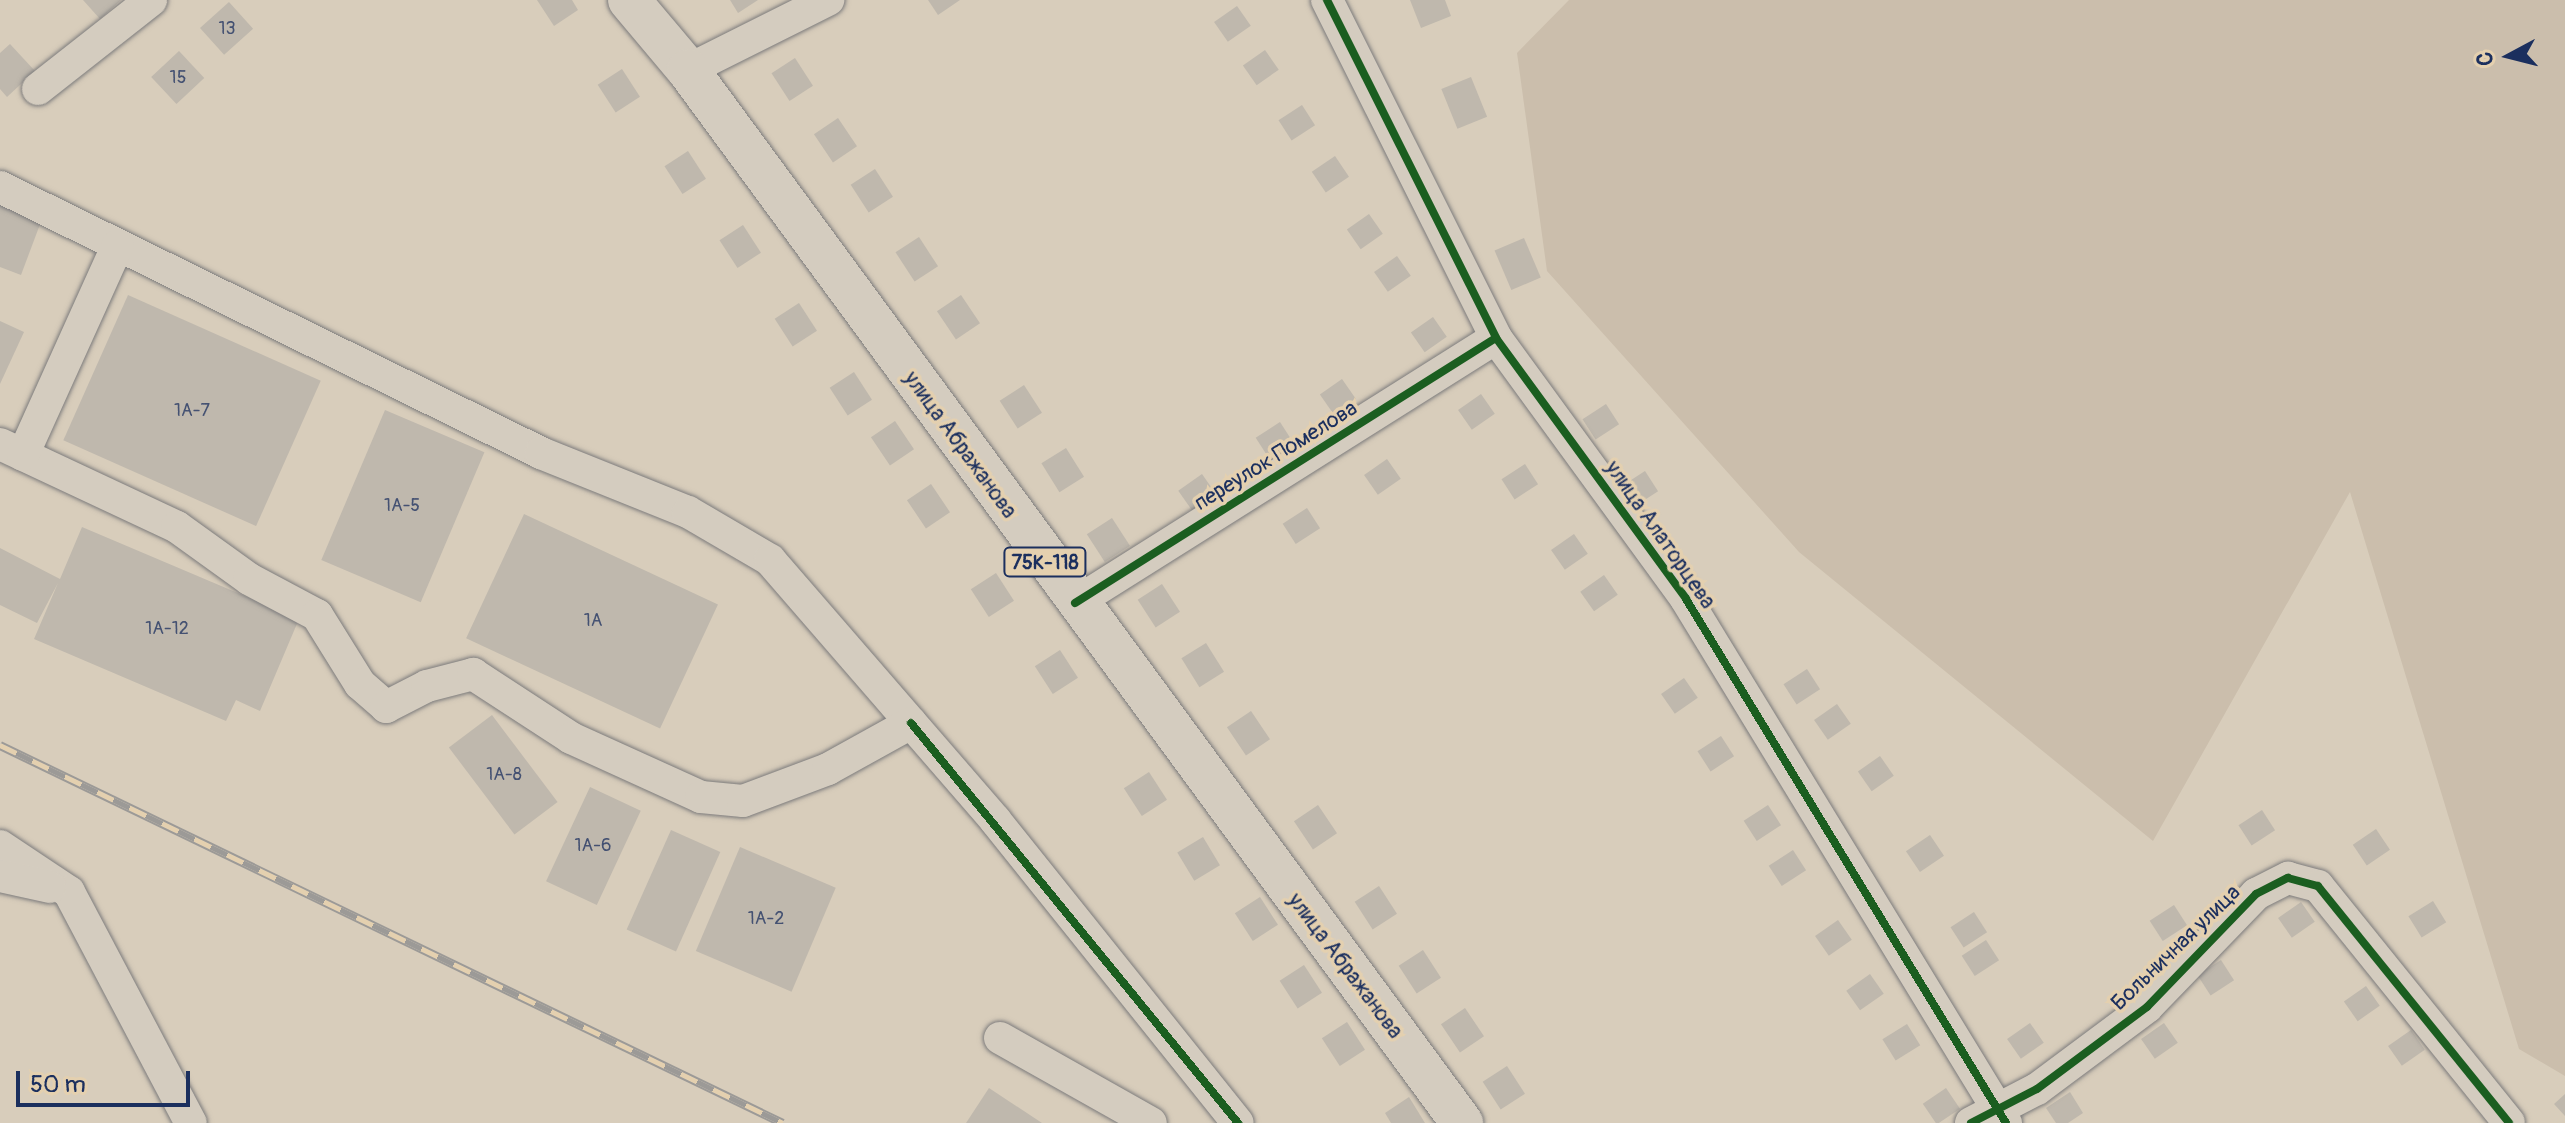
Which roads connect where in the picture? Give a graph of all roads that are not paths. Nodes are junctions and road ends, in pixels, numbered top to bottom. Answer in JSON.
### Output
{"nodes":[{"id":1,"x":151,"y":0,"type":"edge"},
{"id":2,"x":629,"y":0,"type":"edge"},
{"id":3,"x":828,"y":0,"type":"edge"},
{"id":4,"x":1327,"y":0,"type":"edge"},
{"id":5,"x":688,"y":70,"type":"junction"},
{"id":6,"x":38,"y":89,"type":"dead end"},
{"id":7,"x":0,"y":187,"type":"edge"},
{"id":8,"x":118,"y":245,"type":"junction"},
{"id":9,"x":1496,"y":338,"type":"junction"},
{"id":10,"x":12,"y":449,"type":"edge"},
{"id":11,"x":1075,"y":603,"type":"junction"},
{"id":12,"x":911,"y":723,"type":"junction"},
{"id":13,"x":0,"y":846,"type":"edge"},
{"id":14,"x":0,"y":876,"type":"edge"},
{"id":15,"x":69,"y":892,"type":"junction"},
{"id":16,"x":1000,"y":1038,"type":"dead end"},
{"id":17,"x":1991,"y":1118,"type":"edge"},
{"id":18,"x":191,"y":1123,"type":"edge"},
{"id":19,"x":1151,"y":1123,"type":"edge"},
{"id":20,"x":1238,"y":1123,"type":"edge"},
{"id":21,"x":1462,"y":1123,"type":"edge"},
{"id":22,"x":2509,"y":1123,"type":"edge"}],
"edges":[{"from":1,"to":6,"type":"street"},
{"from":2,"to":5,"type":"main road","name":"улица Абражанова","number":"75К-118"},
{"from":3,"to":5,"type":"street"},
{"from":4,"to":9,"type":"street","name":"улица Алаторцева"},
{"from":5,"to":11,"type":"main road","name":"улица Абражанова","number":"75К-118"},
{"from":7,"to":8,"type":"street"},
{"from":8,"to":10,"type":"street"},
{"from":8,"to":12,"type":"street"},
{"from":9,"to":11,"type":"street","name":"переулок Помелова"},
{"from":9,"to":17,"type":"street","name":"улица Алаторцева"},
{"from":10,"to":12,"type":"street"},
{"from":11,"to":21,"type":"main road","name":"улица Абражанова","number":"75К-118"},
{"from":12,"to":20,"type":"street"},
{"from":13,"to":15,"type":"street"},
{"from":14,"to":15,"type":"street"},
{"from":15,"to":18,"type":"street"},
{"from":16,"to":19,"type":"street"},
{"from":17,"to":22,"type":"street","name":"Больничная улица"}]}
